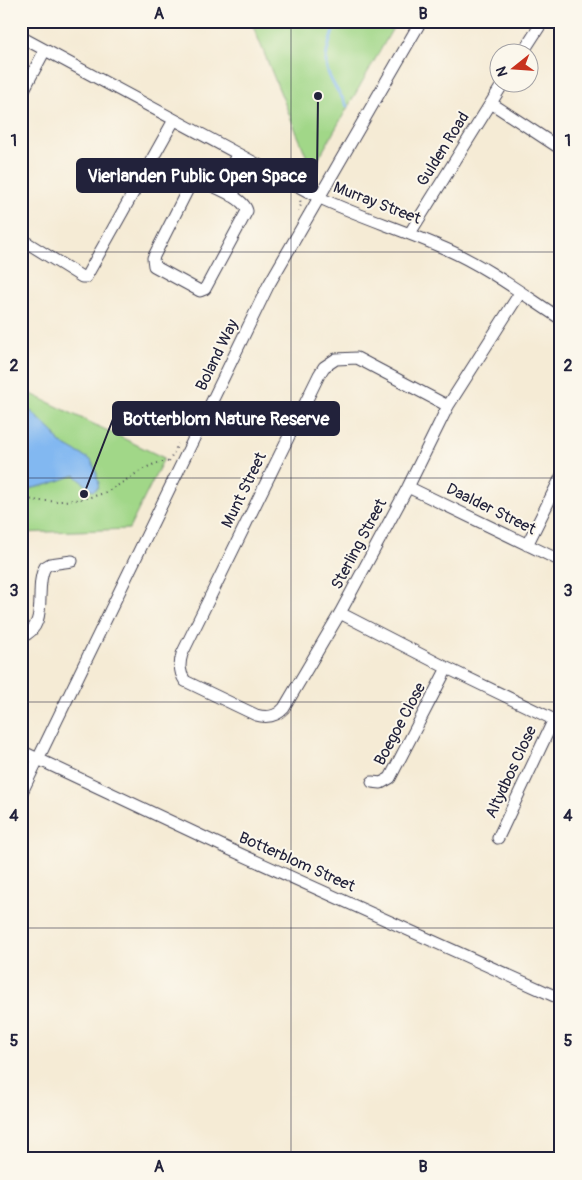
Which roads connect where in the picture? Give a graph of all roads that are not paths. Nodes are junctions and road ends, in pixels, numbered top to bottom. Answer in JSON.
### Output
{"nodes":[{"id":1,"x":421,"y":21,"type":"edge"},
{"id":2,"x":543,"y":21,"type":"edge"},
{"id":3,"x":21,"y":37,"type":"edge"},
{"id":4,"x":529,"y":42,"type":"edge"},
{"id":5,"x":45,"y":50,"type":"junction"},
{"id":6,"x":498,"y":92,"type":"edge"},
{"id":7,"x":21,"y":95,"type":"edge"},
{"id":8,"x":491,"y":103,"type":"junction"},
{"id":9,"x":174,"y":120,"type":"junction"},
{"id":10,"x":561,"y":149,"type":"edge"},
{"id":11,"x":237,"y":155,"type":"junction"},
{"id":12,"x":250,"y":161,"type":"junction"},
{"id":13,"x":219,"y":189,"type":"junction"},
{"id":14,"x":232,"y":196,"type":"junction"},
{"id":15,"x":318,"y":198,"type":"junction"},
{"id":16,"x":410,"y":233,"type":"junction"},
{"id":17,"x":21,"y":239,"type":"edge"},
{"id":18,"x":520,"y":292,"type":"junction"},
{"id":19,"x":561,"y":319,"type":"edge"},
{"id":20,"x":448,"y":406,"type":"junction"},
{"id":21,"x":561,"y":477,"type":"edge"},
{"id":22,"x":408,"y":487,"type":"junction"},
{"id":23,"x":527,"y":544,"type":"junction"},
{"id":24,"x":72,"y":561,"type":"dead end"},
{"id":25,"x":561,"y":561,"type":"edge"},
{"id":26,"x":340,"y":613,"type":"junction"},
{"id":27,"x":21,"y":637,"type":"edge"},
{"id":28,"x":447,"y":668,"type":"junction"},
{"id":29,"x":181,"y":674,"type":"joint"},
{"id":30,"x":557,"y":721,"type":"edge"},
{"id":31,"x":21,"y":751,"type":"edge"},
{"id":32,"x":38,"y":760,"type":"junction"},
{"id":33,"x":372,"y":782,"type":"dead end"},
{"id":34,"x":21,"y":794,"type":"edge"},
{"id":35,"x":498,"y":838,"type":"dead end"},
{"id":36,"x":561,"y":999,"type":"edge"}],
"edges":[{"from":1,"to":15,"type":"street","name":"Boland Way"},
{"from":2,"to":4,"type":"street"},
{"from":3,"to":5,"type":"street","name":"Murray Street"},
{"from":5,"to":7,"type":"street"},
{"from":5,"to":9,"type":"street","name":"Murray Street"},
{"from":6,"to":8,"type":"street","name":"Gulden Road"},
{"from":8,"to":10,"type":"street"},
{"from":8,"to":16,"type":"street","name":"Gulden Road"},
{"from":9,"to":11,"type":"street","name":"Murray Street"},
{"from":9,"to":17,"type":"street"},
{"from":11,"to":12,"type":"street","name":"Murray Street"},
{"from":11,"to":13,"type":"street"},
{"from":12,"to":14,"type":"street"},
{"from":12,"to":15,"type":"street","name":"Murray Street"},
{"from":13,"to":14,"type":"street"},
{"from":13,"to":14,"type":"street"},
{"from":15,"to":16,"type":"street","name":"Murray Street"},
{"from":15,"to":32,"type":"street","name":"Boland Way"},
{"from":16,"to":18,"type":"street","name":"Murray Street"},
{"from":18,"to":19,"type":"street","name":"Murray Street"},
{"from":18,"to":20,"type":"street","name":"Sterling Street"},
{"from":20,"to":22,"type":"street","name":"Sterling Street"},
{"from":20,"to":29,"type":"street","name":"Munt Street"},
{"from":21,"to":23,"type":"street"},
{"from":22,"to":23,"type":"street","name":"Daalder Street"},
{"from":22,"to":26,"type":"street","name":"Sterling Street"},
{"from":23,"to":25,"type":"street","name":"Daalder Street"},
{"from":24,"to":27,"type":"street"},
{"from":26,"to":28,"type":"street"},
{"from":26,"to":29,"type":"street","name":"Sterling Street"},
{"from":28,"to":30,"type":"street"},
{"from":28,"to":33,"type":"street","name":"Boegoe Close"},
{"from":30,"to":35,"type":"street","name":"Altydbos Close"},
{"from":31,"to":32,"type":"street","name":"Botterblom Street"},
{"from":32,"to":34,"type":"street","name":"Boland Way"},
{"from":32,"to":36,"type":"street","name":"Botterblom Street"}]}
